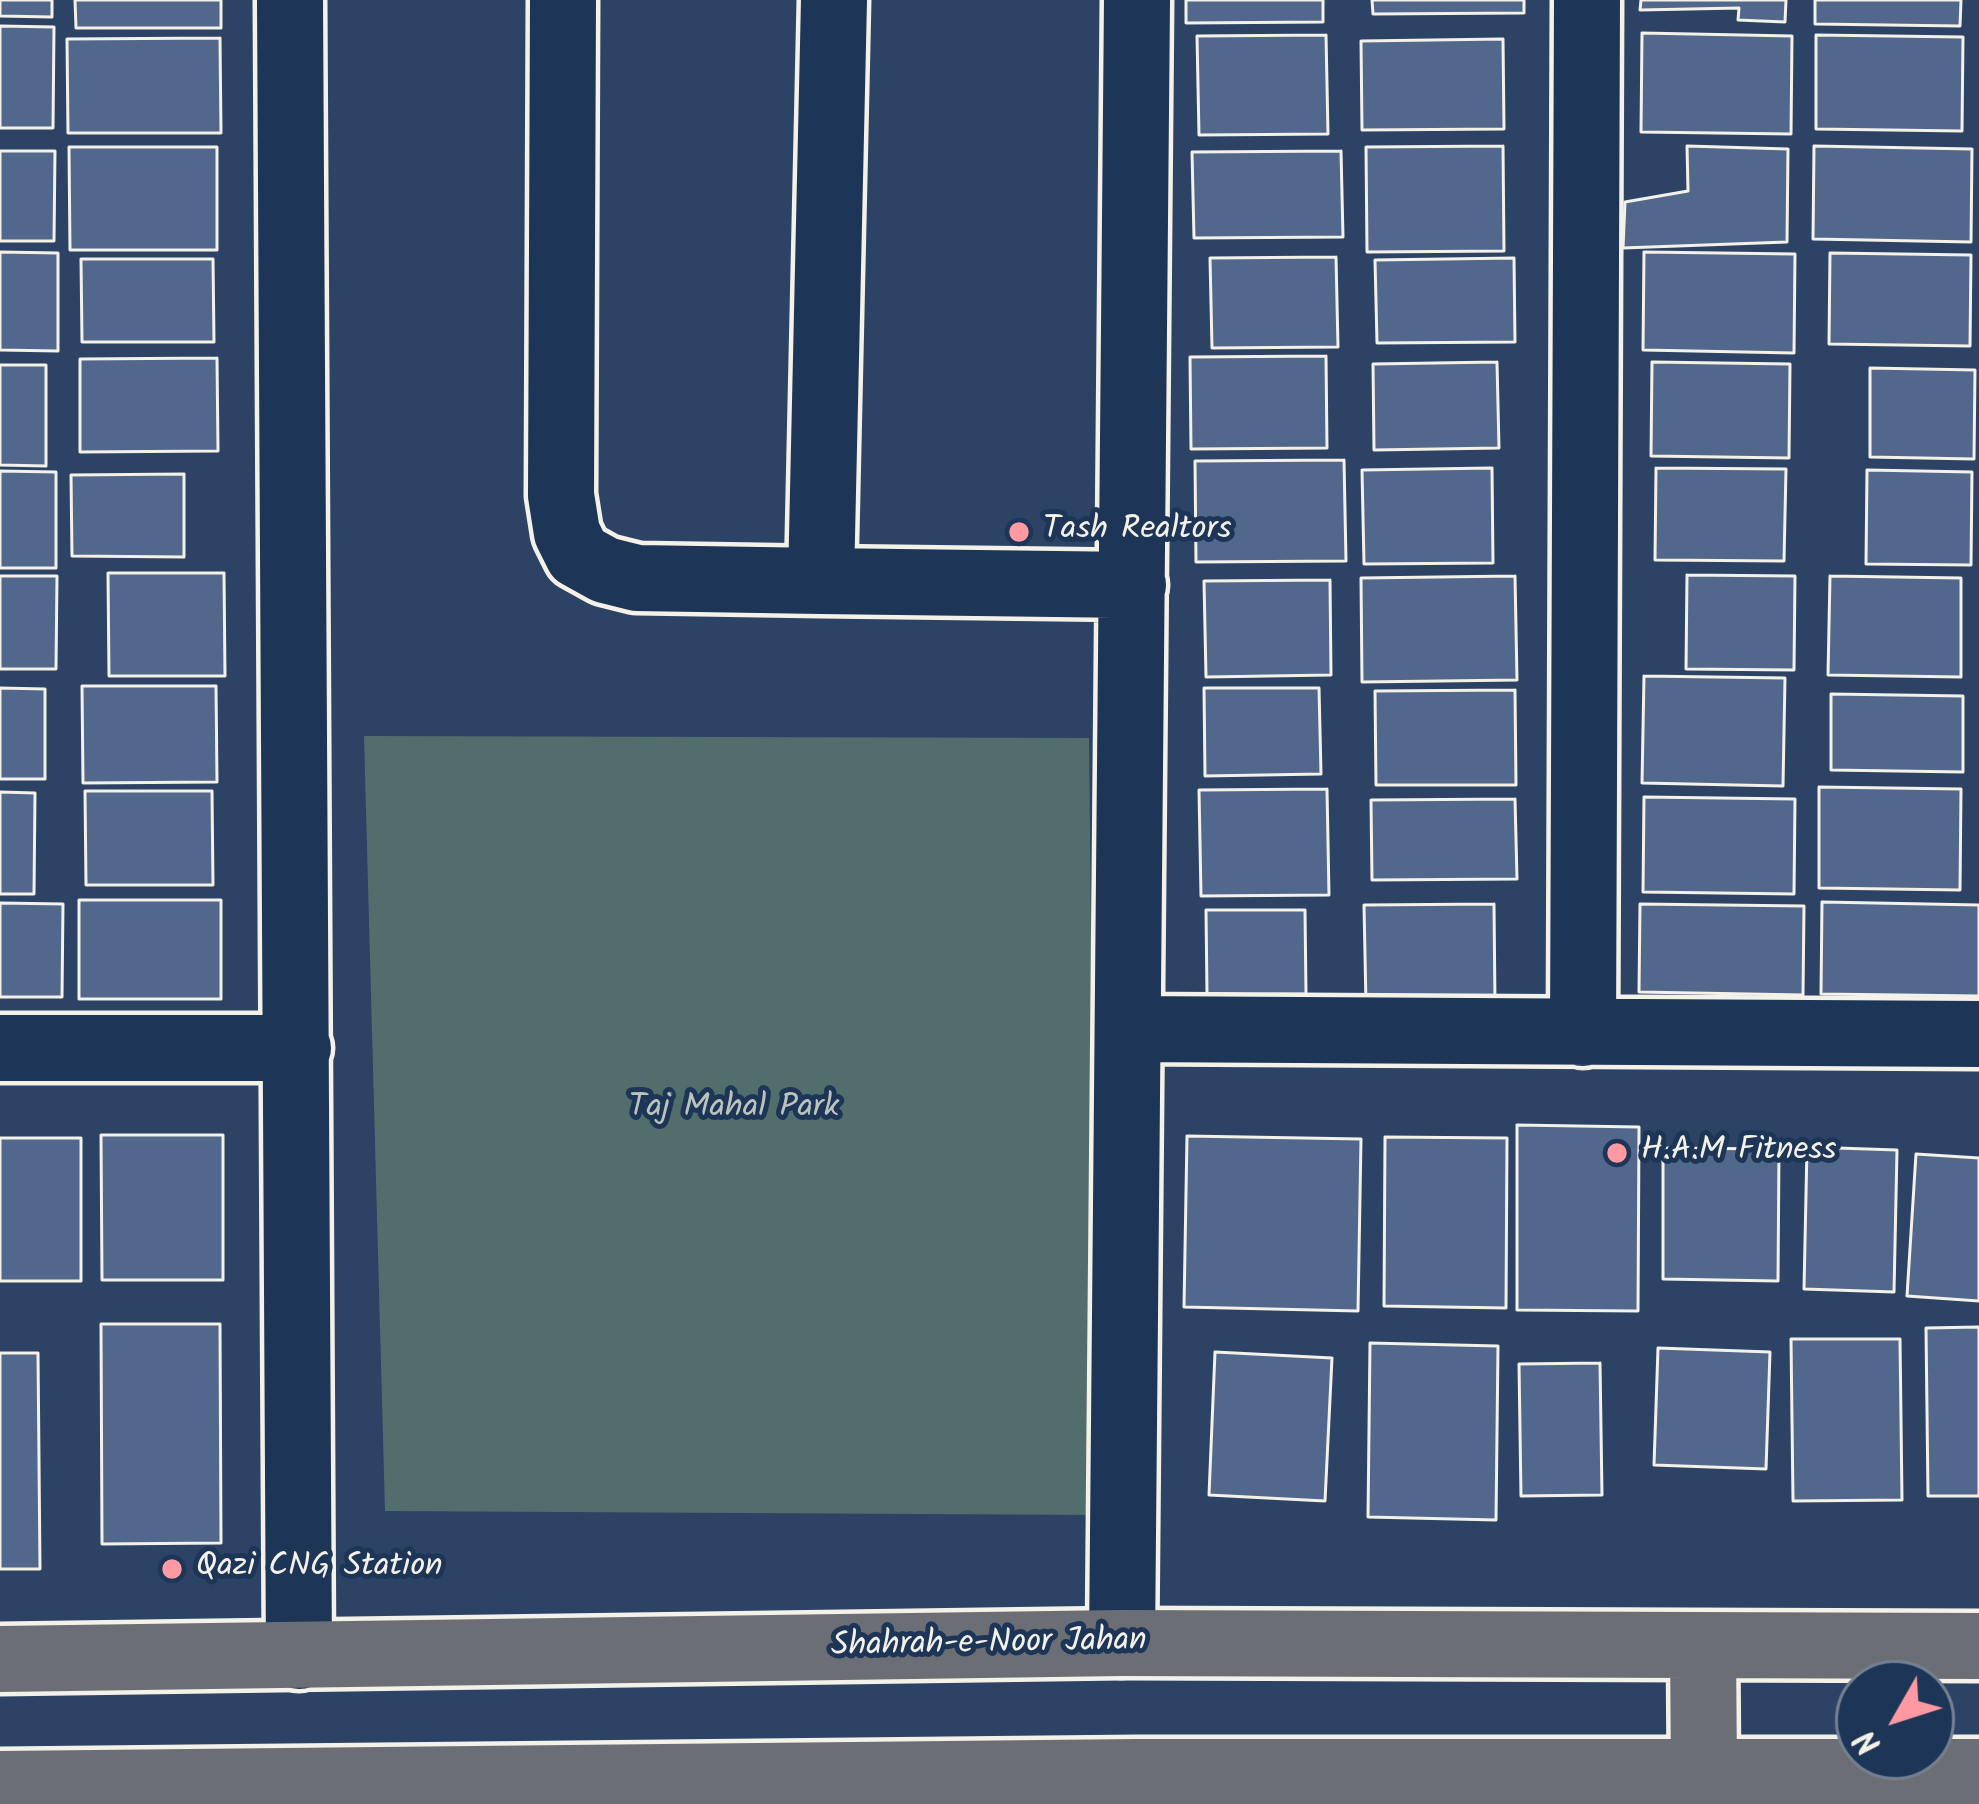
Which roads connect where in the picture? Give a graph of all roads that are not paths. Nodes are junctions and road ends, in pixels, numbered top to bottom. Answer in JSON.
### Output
{"nodes":[{"id":1,"x":290,"y":0,"type":"edge"},
{"id":2,"x":563,"y":0,"type":"edge"},
{"id":3,"x":834,"y":0,"type":"edge"},
{"id":4,"x":1137,"y":0,"type":"edge"},
{"id":5,"x":1587,"y":0,"type":"edge"},
{"id":6,"x":821,"y":581,"type":"junction"},
{"id":7,"x":1132,"y":585,"type":"junction"},
{"id":8,"x":1130,"y":1029,"type":"junction"},
{"id":9,"x":1583,"y":1033,"type":"junction"},
{"id":10,"x":1979,"y":1034,"type":"edge"},
{"id":11,"x":0,"y":1048,"type":"edge"},
{"id":12,"x":298,"y":1048,"type":"junction"},
{"id":13,"x":1122,"y":1643,"type":"junction"},
{"id":14,"x":1979,"y":1646,"type":"edge"},
{"id":15,"x":1702,"y":1648,"type":"junction"},
{"id":16,"x":299,"y":1656,"type":"junction"},
{"id":17,"x":0,"y":1659,"type":"edge"},
{"id":18,"x":1704,"y":1772,"type":"junction"},
{"id":19,"x":1979,"y":1772,"type":"edge"},
{"id":20,"x":0,"y":1784,"type":"edge"},
{"id":21,"x":1137,"y":1788,"type":"edge"},
{"id":22,"x":283,"y":1791,"type":"edge"}],
"edges":[{"from":1,"to":12,"type":"street"},
{"from":2,"to":6,"type":"street"},
{"from":3,"to":6,"type":"street"},
{"from":4,"to":7,"type":"street"},
{"from":5,"to":9,"type":"street"},
{"from":6,"to":7,"type":"street"},
{"from":7,"to":8,"type":"street"},
{"from":8,"to":9,"type":"street"},
{"from":8,"to":13,"type":"street"},
{"from":9,"to":10,"type":"street"},
{"from":11,"to":12,"type":"street"},
{"from":12,"to":16,"type":"street"},
{"from":13,"to":15,"type":"main road","name":"Shahrah-e-Noor Jahan"},
{"from":13,"to":16,"type":"main road","name":"Shahrah-e-Noor Jahan"},
{"from":14,"to":15,"type":"main road","name":"Shahrah-e-Noor Jahan"},
{"from":15,"to":18,"type":"main road"},
{"from":16,"to":17,"type":"main road","name":"Shahrah-e-Noor Jahan"},
{"from":18,"to":19,"type":"main road"},
{"from":18,"to":21,"type":"main road"},
{"from":20,"to":22,"type":"main road"},
{"from":21,"to":22,"type":"main road"}]}
